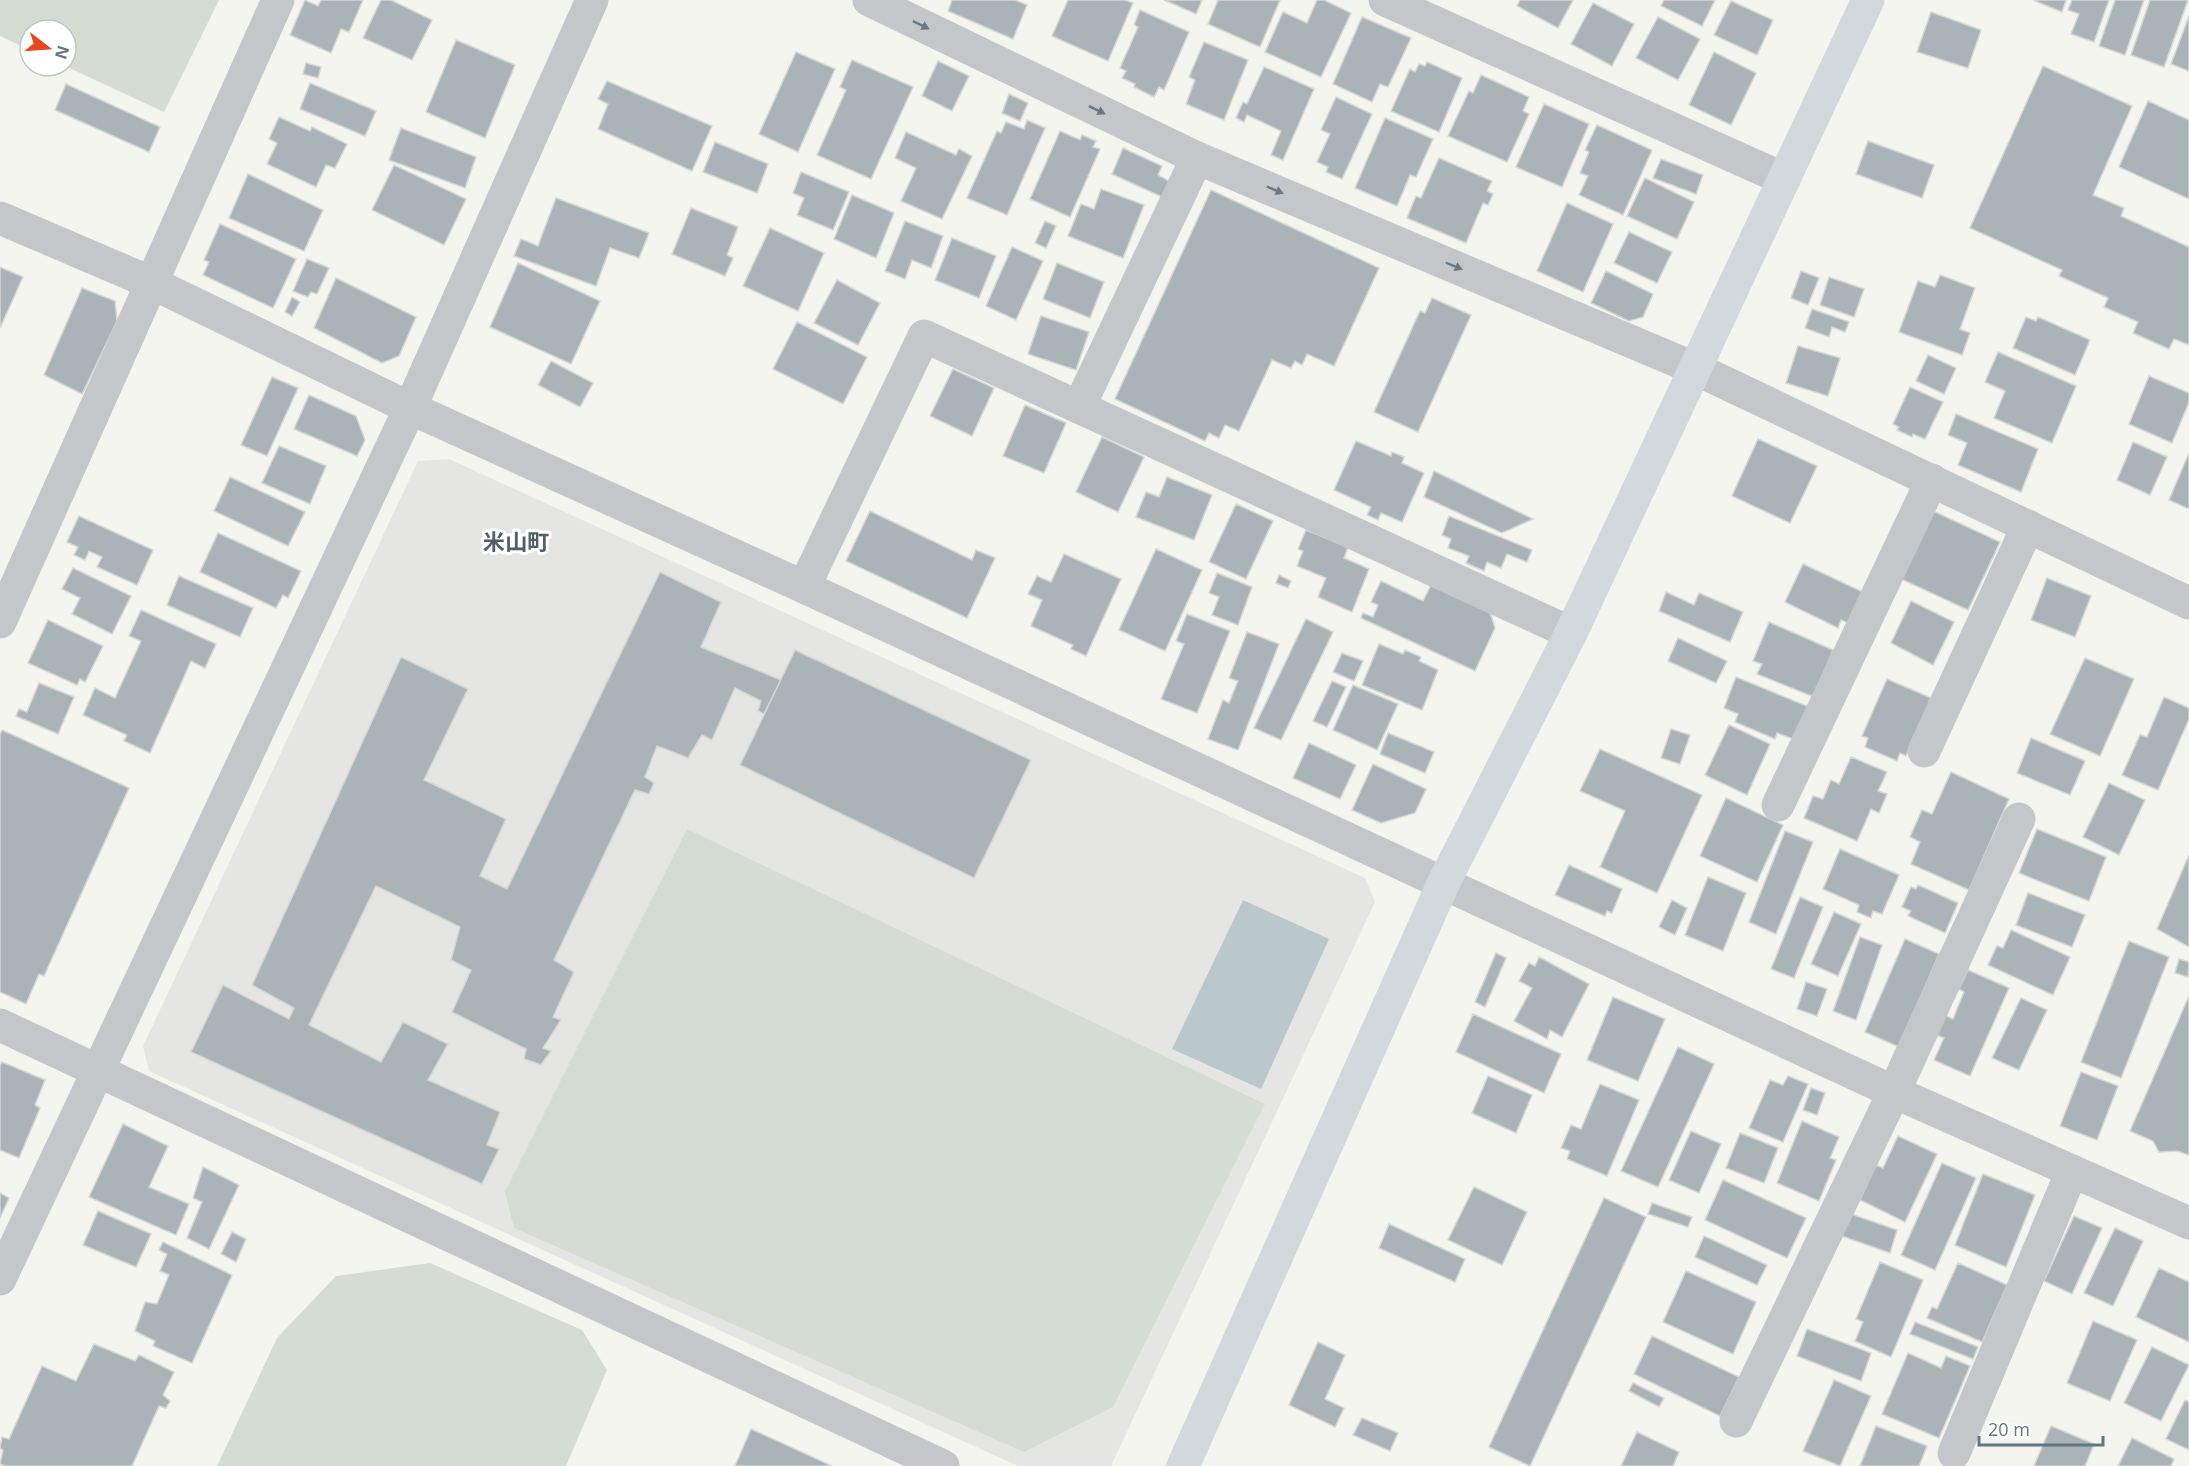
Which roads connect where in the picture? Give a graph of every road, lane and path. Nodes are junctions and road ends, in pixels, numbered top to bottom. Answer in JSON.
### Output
{"nodes":[{"id":1,"x":278,"y":0,"type":"edge"},
{"id":2,"x":592,"y":0,"type":"edge"},
{"id":3,"x":869,"y":0,"type":"edge"},
{"id":4,"x":1385,"y":0,"type":"edge"},
{"id":5,"x":1866,"y":0,"type":"edge"},
{"id":6,"x":1197,"y":158,"type":"junction"},
{"id":7,"x":1784,"y":179,"type":"junction"},
{"id":8,"x":0,"y":218,"type":"edge"},
{"id":9,"x":152,"y":283,"type":"junction"},
{"id":10,"x":1696,"y":369,"type":"junction"},
{"id":11,"x":1079,"y":407,"type":"junction"},
{"id":12,"x":410,"y":408,"type":"junction"},
{"id":13,"x":1932,"y":480,"type":"junction"},
{"id":14,"x":2028,"y":526,"type":"junction"},
{"id":15,"x":804,"y":587,"type":"junction"},
{"id":16,"x":2189,"y":603,"type":"edge"},
{"id":17,"x":0,"y":622,"type":"edge"},
{"id":18,"x":1571,"y":633,"type":"junction"},
{"id":19,"x":1924,"y":751,"type":"dead end"},
{"id":20,"x":1778,"y":805,"type":"dead end"},
{"id":21,"x":2019,"y":819,"type":"dead end"},
{"id":22,"x":1443,"y":884,"type":"junction"},
{"id":23,"x":0,"y":1024,"type":"edge"},
{"id":24,"x":98,"y":1070,"type":"junction"},
{"id":25,"x":1894,"y":1092,"type":"junction"},
{"id":26,"x":2072,"y":1171,"type":"junction"},
{"id":27,"x":2189,"y":1223,"type":"edge"},
{"id":28,"x":0,"y":1279,"type":"edge"},
{"id":29,"x":1736,"y":1420,"type":"dead end"},
{"id":30,"x":1954,"y":1453,"type":"dead end"},
{"id":31,"x":943,"y":1466,"type":"edge"},
{"id":32,"x":1183,"y":1466,"type":"edge"}],
"edges":[{"from":1,"to":9,"type":"street"},
{"from":2,"to":12,"type":"street"},
{"from":3,"to":6,"type":"street","one_way":true},
{"from":4,"to":7,"type":"street"},
{"from":5,"to":7,"type":"street"},
{"from":6,"to":10,"type":"street","one_way":true},
{"from":6,"to":11,"type":"street"},
{"from":7,"to":10,"type":"street"},
{"from":8,"to":9,"type":"street"},
{"from":9,"to":12,"type":"street"},
{"from":9,"to":17,"type":"street"},
{"from":10,"to":13,"type":"street"},
{"from":10,"to":18,"type":"street"},
{"from":11,"to":15,"type":"street"},
{"from":11,"to":18,"type":"street"},
{"from":12,"to":15,"type":"street"},
{"from":12,"to":24,"type":"street"},
{"from":13,"to":14,"type":"street"},
{"from":13,"to":20,"type":"street"},
{"from":14,"to":16,"type":"street"},
{"from":14,"to":19,"type":"street"},
{"from":15,"to":22,"type":"street"},
{"from":18,"to":22,"type":"street"},
{"from":21,"to":25,"type":"street"},
{"from":22,"to":25,"type":"street"},
{"from":22,"to":32,"type":"street"},
{"from":23,"to":24,"type":"street"},
{"from":24,"to":28,"type":"street"},
{"from":24,"to":31,"type":"street"},
{"from":25,"to":26,"type":"street"},
{"from":25,"to":29,"type":"street"},
{"from":26,"to":27,"type":"street"},
{"from":26,"to":30,"type":"street"}]}
